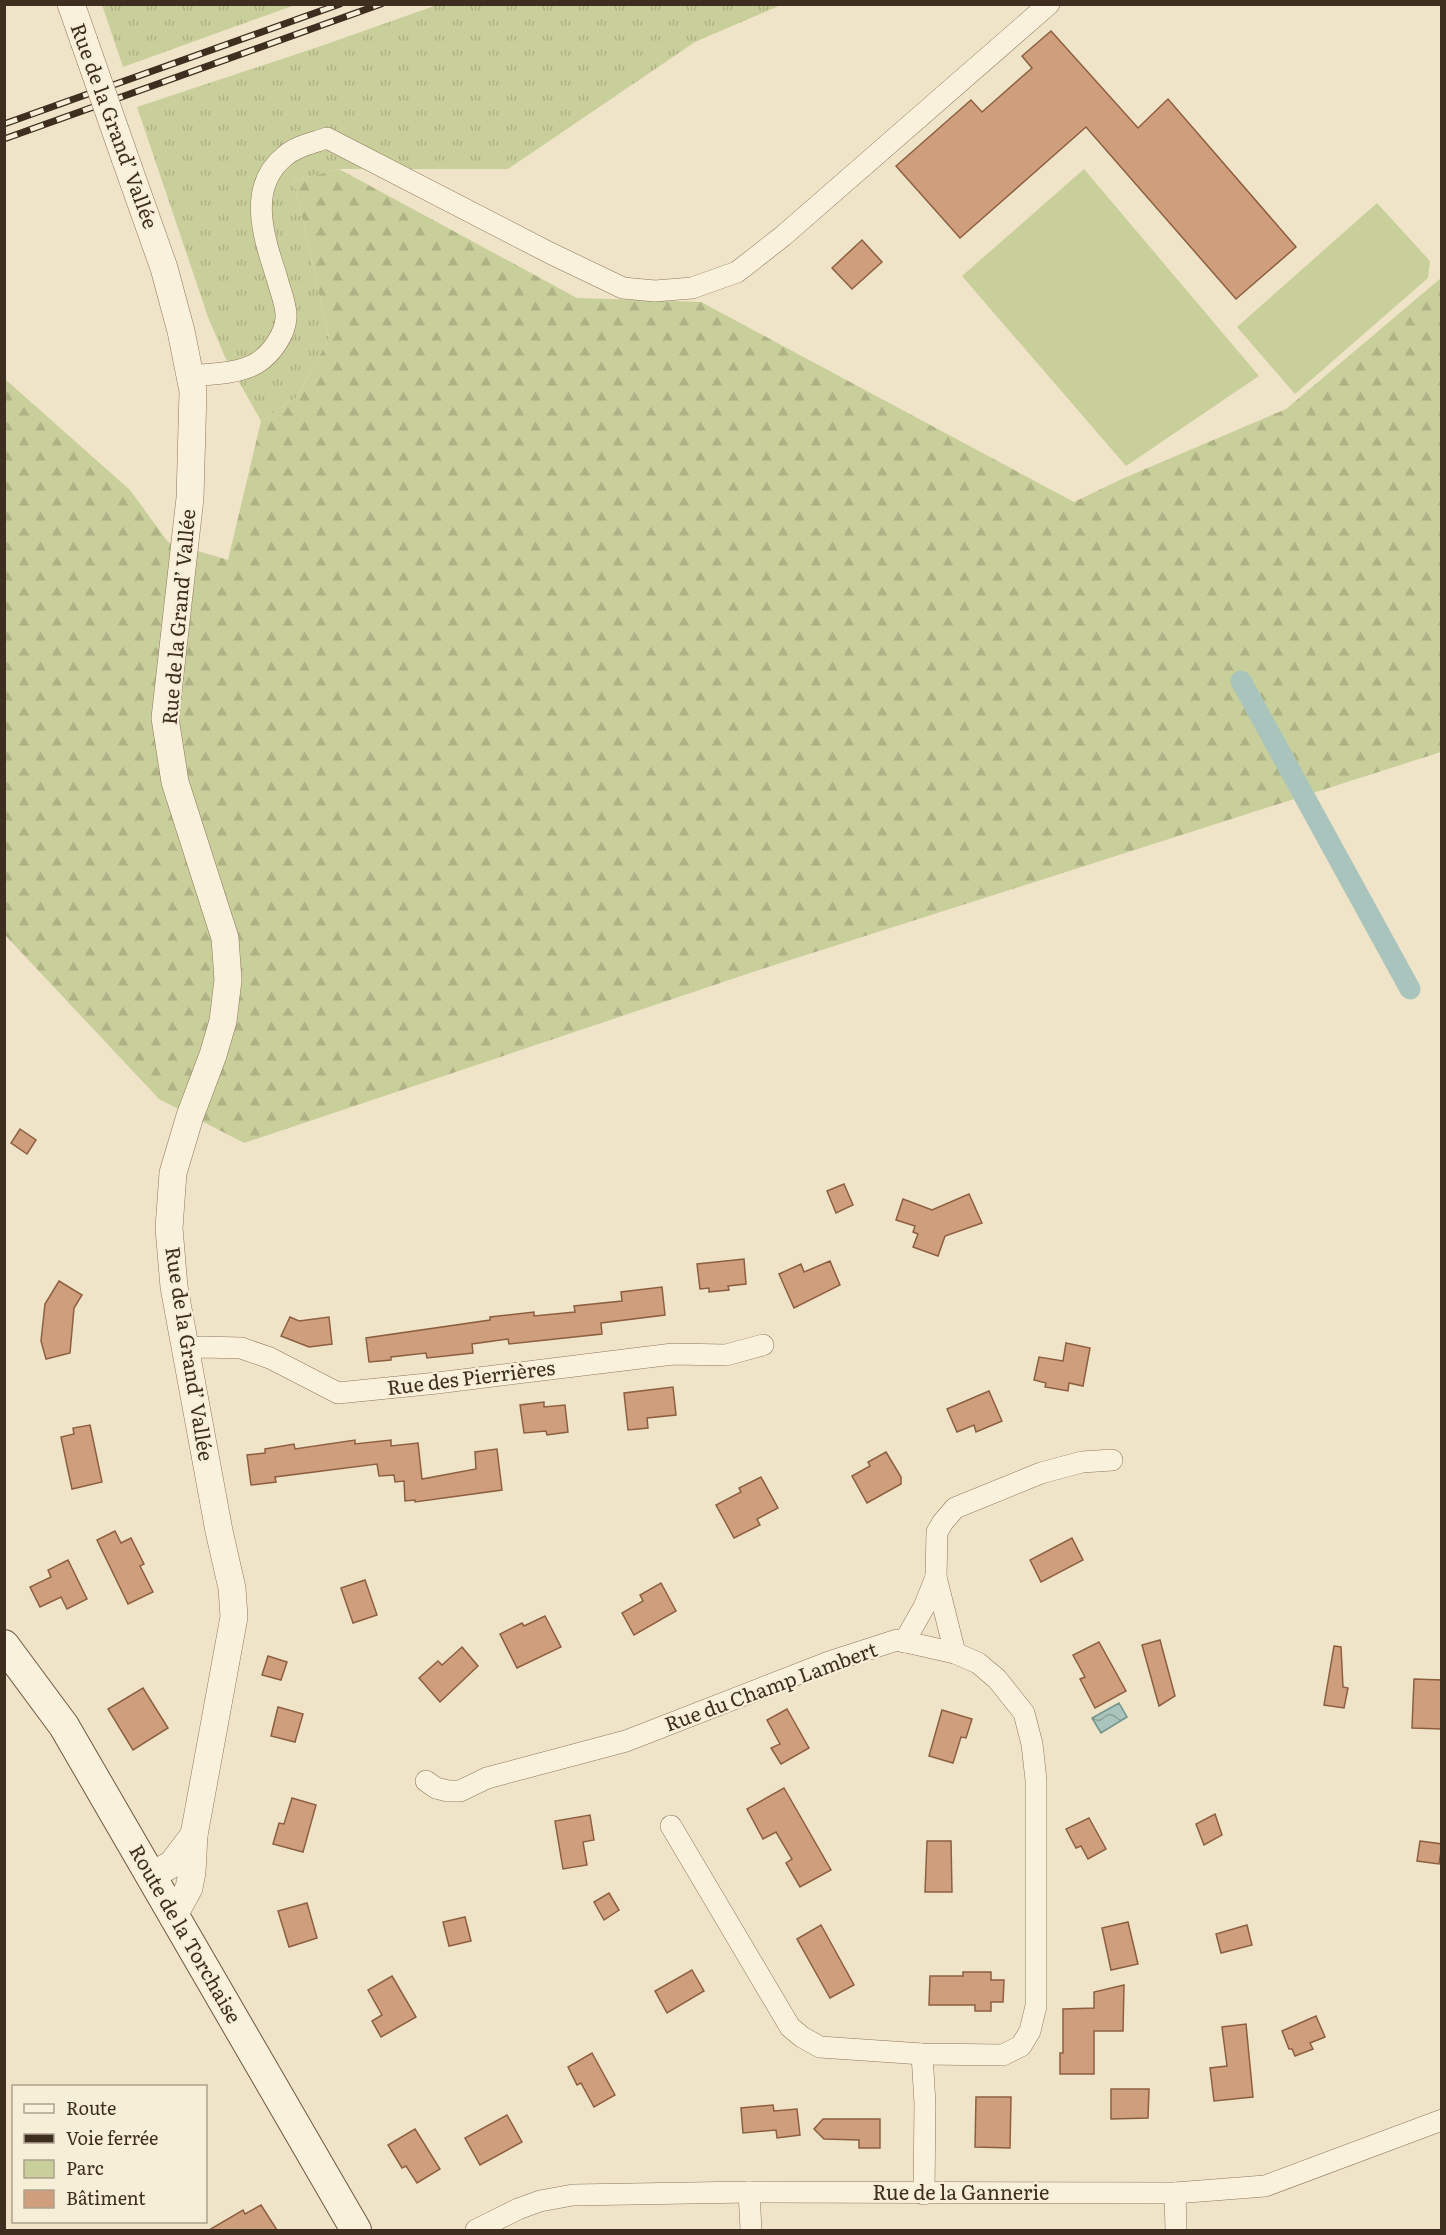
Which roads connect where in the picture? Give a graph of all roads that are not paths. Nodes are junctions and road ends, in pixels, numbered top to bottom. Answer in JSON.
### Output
{"nodes":[{"id":1,"x":71,"y":4,"type":"edge"},
{"id":2,"x":1048,"y":4,"type":"edge"},
{"id":3,"x":190,"y":376,"type":"junction"},
{"id":4,"x":763,"y":1345,"type":"dead end"},
{"id":5,"x":187,"y":1349,"type":"junction"},
{"id":6,"x":1113,"y":1460,"type":"dead end"},
{"id":7,"x":936,"y":1577,"type":"junction"},
{"id":8,"x":904,"y":1642,"type":"junction"},
{"id":9,"x":4,"y":1645,"type":"edge"},
{"id":10,"x":956,"y":1653,"type":"junction"},
{"id":11,"x":426,"y":1781,"type":"dead end"},
{"id":12,"x":671,"y":1826,"type":"dead end"},
{"id":13,"x":194,"y":1835,"type":"junction"},
{"id":14,"x":151,"y":1876,"type":"junction"},
{"id":15,"x":173,"y":1917,"type":"junction"},
{"id":16,"x":922,"y":2054,"type":"junction"},
{"id":17,"x":1442,"y":2120,"type":"edge"},
{"id":18,"x":749,"y":2192,"type":"junction"},
{"id":19,"x":1175,"y":2193,"type":"junction"},
{"id":20,"x":924,"y":2194,"type":"junction"},
{"id":21,"x":356,"y":2230,"type":"edge"},
{"id":22,"x":476,"y":2230,"type":"edge"},
{"id":23,"x":751,"y":2230,"type":"edge"},
{"id":24,"x":1176,"y":2230,"type":"edge"}],
"edges":[{"from":1,"to":3,"type":"street","name":"Rue de la Grand’ Vallée","bridge":true},
{"from":2,"to":3,"type":"street"},
{"from":3,"to":5,"type":"street","name":"Rue de la Grand’ Vallée"},
{"from":4,"to":5,"type":"street","name":"Rue des Pierrières"},
{"from":5,"to":13,"type":"street","name":"Rue de la Grand’ Vallée"},
{"from":6,"to":7,"type":"street"},
{"from":7,"to":8,"type":"street"},
{"from":7,"to":10,"type":"street"},
{"from":8,"to":10,"type":"street","name":"Rue du Champ Lambert"},
{"from":8,"to":11,"type":"street","name":"Rue du Champ Lambert"},
{"from":9,"to":14,"type":"main road","name":"Route de la Torchaise"},
{"from":10,"to":16,"type":"street","name":"Rue du Champ Lambert"},
{"from":12,"to":16,"type":"street","name":"Rue du Champ Lambert"},
{"from":13,"to":14,"type":"street","name":"Rue de la Grand’ Vallée"},
{"from":13,"to":15,"type":"street","name":"Rue de la Grand’ Vallée"},
{"from":14,"to":15,"type":"main road","name":"Route de la Torchaise"},
{"from":15,"to":21,"type":"main road","name":"Route de la Torchaise"},
{"from":16,"to":20,"type":"street"},
{"from":17,"to":19,"type":"street","name":"Rue de la Gannerie"},
{"from":18,"to":20,"type":"street","name":"Rue de la Gannerie"},
{"from":18,"to":22,"type":"street","name":"Rue de la Gannerie"},
{"from":18,"to":23,"type":"street"},
{"from":19,"to":20,"type":"street","name":"Rue de la Gannerie"},
{"from":19,"to":24,"type":"street"}]}
